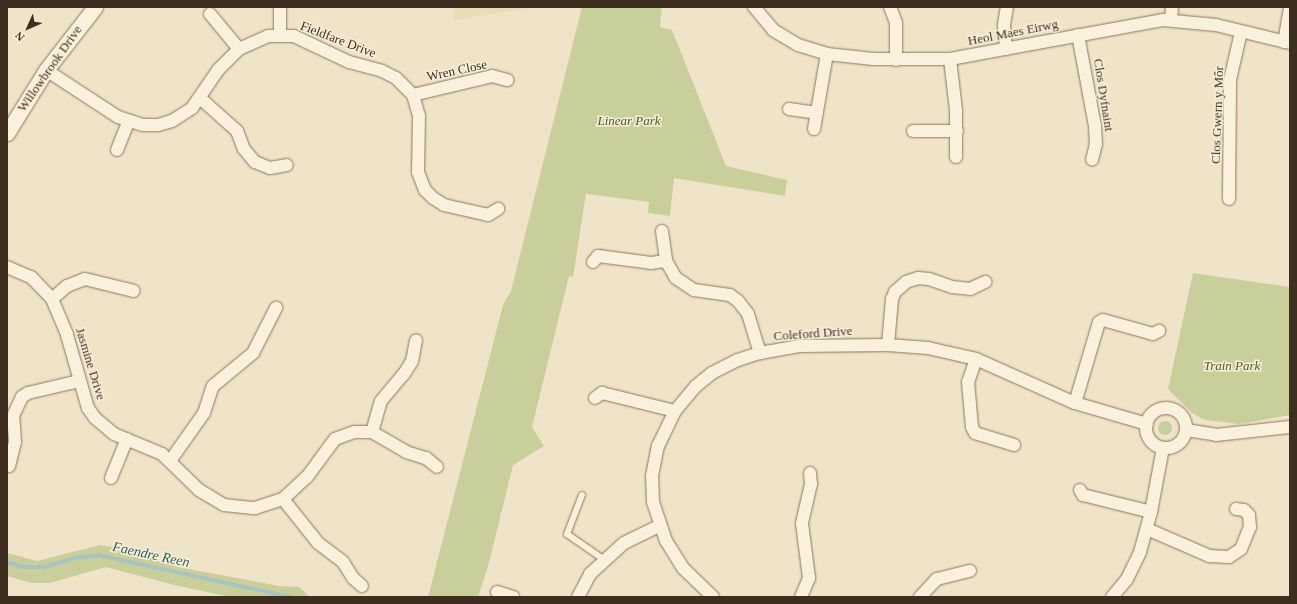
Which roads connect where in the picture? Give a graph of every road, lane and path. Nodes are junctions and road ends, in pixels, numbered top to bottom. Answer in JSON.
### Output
{"nodes":[{"id":1,"x":95,"y":7,"type":"edge"},
{"id":2,"x":280,"y":7,"type":"edge"},
{"id":3,"x":754,"y":7,"type":"edge"},
{"id":4,"x":890,"y":7,"type":"edge"},
{"id":5,"x":1007,"y":7,"type":"edge"},
{"id":6,"x":1172,"y":7,"type":"edge"},
{"id":7,"x":1290,"y":7,"type":"edge"},
{"id":8,"x":210,"y":14,"type":"dead end"},
{"id":9,"x":1171,"y":20,"type":"junction"},
{"id":10,"x":1241,"y":32,"type":"junction"},
{"id":11,"x":280,"y":35,"type":"junction"},
{"id":12,"x":1078,"y":35,"type":"junction"},
{"id":13,"x":1287,"y":43,"type":"edge"},
{"id":14,"x":239,"y":49,"type":"junction"},
{"id":15,"x":1006,"y":49,"type":"junction"},
{"id":16,"x":827,"y":54,"type":"junction"},
{"id":17,"x":950,"y":59,"type":"junction"},
{"id":18,"x":896,"y":60,"type":"junction"},
{"id":19,"x":46,"y":70,"type":"junction"},
{"id":20,"x":507,"y":80,"type":"dead end"},
{"id":21,"x":413,"y":95,"type":"junction"},
{"id":22,"x":200,"y":98,"type":"junction"},
{"id":23,"x":790,"y":109,"type":"dead end"},
{"id":24,"x":817,"y":114,"type":"junction"},
{"id":25,"x":129,"y":121,"type":"junction"},
{"id":26,"x":814,"y":129,"type":"dead end"},
{"id":27,"x":957,"y":130,"type":"junction"},
{"id":28,"x":913,"y":131,"type":"dead end"},
{"id":29,"x":7,"y":133,"type":"edge"},
{"id":30,"x":117,"y":150,"type":"dead end"},
{"id":31,"x":956,"y":157,"type":"dead end"},
{"id":32,"x":1092,"y":160,"type":"dead end"},
{"id":33,"x":287,"y":165,"type":"dead end"},
{"id":34,"x":1229,"y":199,"type":"dead end"},
{"id":35,"x":498,"y":209,"type":"dead end"},
{"id":36,"x":662,"y":231,"type":"dead end"},
{"id":37,"x":666,"y":261,"type":"junction"},
{"id":38,"x":593,"y":262,"type":"dead end"},
{"id":39,"x":7,"y":267,"type":"edge"},
{"id":40,"x":985,"y":282,"type":"dead end"},
{"id":41,"x":134,"y":291,"type":"dead end"},
{"id":42,"x":52,"y":299,"type":"junction"},
{"id":43,"x":276,"y":308,"type":"dead end"},
{"id":44,"x":1159,"y":331,"type":"dead end"},
{"id":45,"x":416,"y":340,"type":"dead end"},
{"id":46,"x":888,"y":345,"type":"junction"},
{"id":47,"x":760,"y":353,"type":"junction"},
{"id":48,"x":976,"y":359,"type":"junction"},
{"id":49,"x":80,"y":381,"type":"junction"},
{"id":50,"x":595,"y":398,"type":"dead end"},
{"id":51,"x":1075,"y":403,"type":"junction"},
{"id":52,"x":675,"y":411,"type":"junction"},
{"id":53,"x":1147,"y":424,"type":"junction"},
{"id":54,"x":1290,"y":427,"type":"edge"},
{"id":55,"x":1186,"y":430,"type":"junction"},
{"id":56,"x":372,"y":432,"type":"junction"},
{"id":57,"x":127,"y":439,"type":"junction"},
{"id":58,"x":1014,"y":445,"type":"dead end"},
{"id":59,"x":1163,"y":448,"type":"junction"},
{"id":60,"x":170,"y":461,"type":"junction"},
{"id":61,"x":10,"y":466,"type":"dead end"},
{"id":62,"x":437,"y":467,"type":"dead end"},
{"id":63,"x":810,"y":473,"type":"dead end"},
{"id":64,"x":111,"y":478,"type":"dead end"},
{"id":65,"x":1080,"y":490,"type":"dead end"},
{"id":66,"x":582,"y":495,"type":"dead end"},
{"id":67,"x":283,"y":499,"type":"junction"},
{"id":68,"x":1236,"y":509,"type":"dead end"},
{"id":69,"x":1151,"y":512,"type":"junction"},
{"id":70,"x":659,"y":526,"type":"junction"},
{"id":71,"x":1147,"y":529,"type":"junction"},
{"id":72,"x":606,"y":561,"type":"junction"},
{"id":73,"x":970,"y":571,"type":"dead end"},
{"id":74,"x":362,"y":586,"type":"dead end"},
{"id":75,"x":498,"y":592,"type":"dead end"},
{"id":76,"x":513,"y":597,"type":"edge"},
{"id":77,"x":578,"y":597,"type":"edge"},
{"id":78,"x":713,"y":597,"type":"edge"},
{"id":79,"x":801,"y":597,"type":"edge"},
{"id":80,"x":920,"y":597,"type":"edge"},
{"id":81,"x":1112,"y":597,"type":"edge"}],
"edges":[{"from":1,"to":19,"type":"street","name":"Willowbrook Drive"},
{"from":2,"to":11,"type":"street"},
{"from":3,"to":16,"type":"street","name":"Heol Maes Eirwg"},
{"from":4,"to":18,"type":"street"},
{"from":5,"to":15,"type":"street"},
{"from":6,"to":9,"type":"street"},
{"from":7,"to":13,"type":"street"},
{"from":8,"to":14,"type":"street"},
{"from":9,"to":10,"type":"street","name":"Heol Maes Eirwg"},
{"from":9,"to":12,"type":"street","name":"Heol Maes Eirwg"},
{"from":10,"to":13,"type":"street","name":"Heol Maes Eirwg"},
{"from":10,"to":34,"type":"street","name":"Clos Gwern y Môr"},
{"from":11,"to":14,"type":"street","name":"Fieldfare Drive"},
{"from":11,"to":21,"type":"street","name":"Fieldfare Drive"},
{"from":12,"to":15,"type":"street","name":"Heol Maes Eirwg"},
{"from":12,"to":32,"type":"street","name":"Clos Dyfnaint"},
{"from":14,"to":22,"type":"street","name":"Fieldfare Drive"},
{"from":15,"to":17,"type":"street","name":"Heol Maes Eirwg"},
{"from":16,"to":18,"type":"street","name":"Heol Maes Eirwg"},
{"from":16,"to":24,"type":"street"},
{"from":17,"to":18,"type":"street","name":"Heol Maes Eirwg"},
{"from":17,"to":27,"type":"street"},
{"from":19,"to":25,"type":"street","name":"Fieldfare Drive"},
{"from":19,"to":29,"type":"street","name":"Willowbrook Drive"},
{"from":20,"to":21,"type":"street","name":"Wren Close"},
{"from":21,"to":35,"type":"street","name":"Fieldfare Drive"},
{"from":22,"to":25,"type":"street","name":"Fieldfare Drive"},
{"from":22,"to":33,"type":"street"},
{"from":23,"to":24,"type":"street"},
{"from":24,"to":26,"type":"street"},
{"from":25,"to":30,"type":"street"},
{"from":27,"to":28,"type":"street"},
{"from":27,"to":31,"type":"street"},
{"from":36,"to":37,"type":"street"},
{"from":37,"to":38,"type":"street"},
{"from":37,"to":47,"type":"street"},
{"from":39,"to":42,"type":"street","name":"Jasmine Drive"},
{"from":40,"to":46,"type":"street"},
{"from":41,"to":42,"type":"street"},
{"from":42,"to":49,"type":"street","name":"Jasmine Drive"},
{"from":43,"to":60,"type":"street"},
{"from":44,"to":51,"type":"street"},
{"from":45,"to":56,"type":"street"},
{"from":46,"to":47,"type":"street","name":"Coleford Drive"},
{"from":46,"to":48,"type":"street","name":"Coleford Drive"},
{"from":47,"to":52,"type":"street","name":"Coleford Drive"},
{"from":48,"to":51,"type":"street","name":"Coleford Drive"},
{"from":48,"to":58,"type":"street"},
{"from":49,"to":57,"type":"street","name":"Jasmine Drive"},
{"from":49,"to":61,"type":"street"},
{"from":50,"to":52,"type":"street"},
{"from":51,"to":53,"type":"street","name":"Coleford Drive"},
{"from":52,"to":70,"type":"street","name":"Coleford Drive"},
{"from":53,"to":55,"type":"street"},
{"from":53,"to":59,"type":"street"},
{"from":54,"to":55,"type":"street"},
{"from":55,"to":59,"type":"street"},
{"from":56,"to":62,"type":"street"},
{"from":56,"to":67,"type":"street","name":"Jasmine Drive"},
{"from":57,"to":60,"type":"street","name":"Jasmine Drive"},
{"from":57,"to":64,"type":"street"},
{"from":59,"to":69,"type":"street"},
{"from":60,"to":67,"type":"street","name":"Jasmine Drive"},
{"from":63,"to":79,"type":"street"},
{"from":65,"to":69,"type":"street"},
{"from":66,"to":72,"type":"lane"},
{"from":67,"to":74,"type":"street"},
{"from":68,"to":71,"type":"street"},
{"from":69,"to":71,"type":"street"},
{"from":70,"to":72,"type":"street"},
{"from":70,"to":78,"type":"street","name":"Coleford Drive"},
{"from":71,"to":81,"type":"street"},
{"from":72,"to":77,"type":"street"},
{"from":73,"to":80,"type":"street"},
{"from":75,"to":76,"type":"street"}]}
